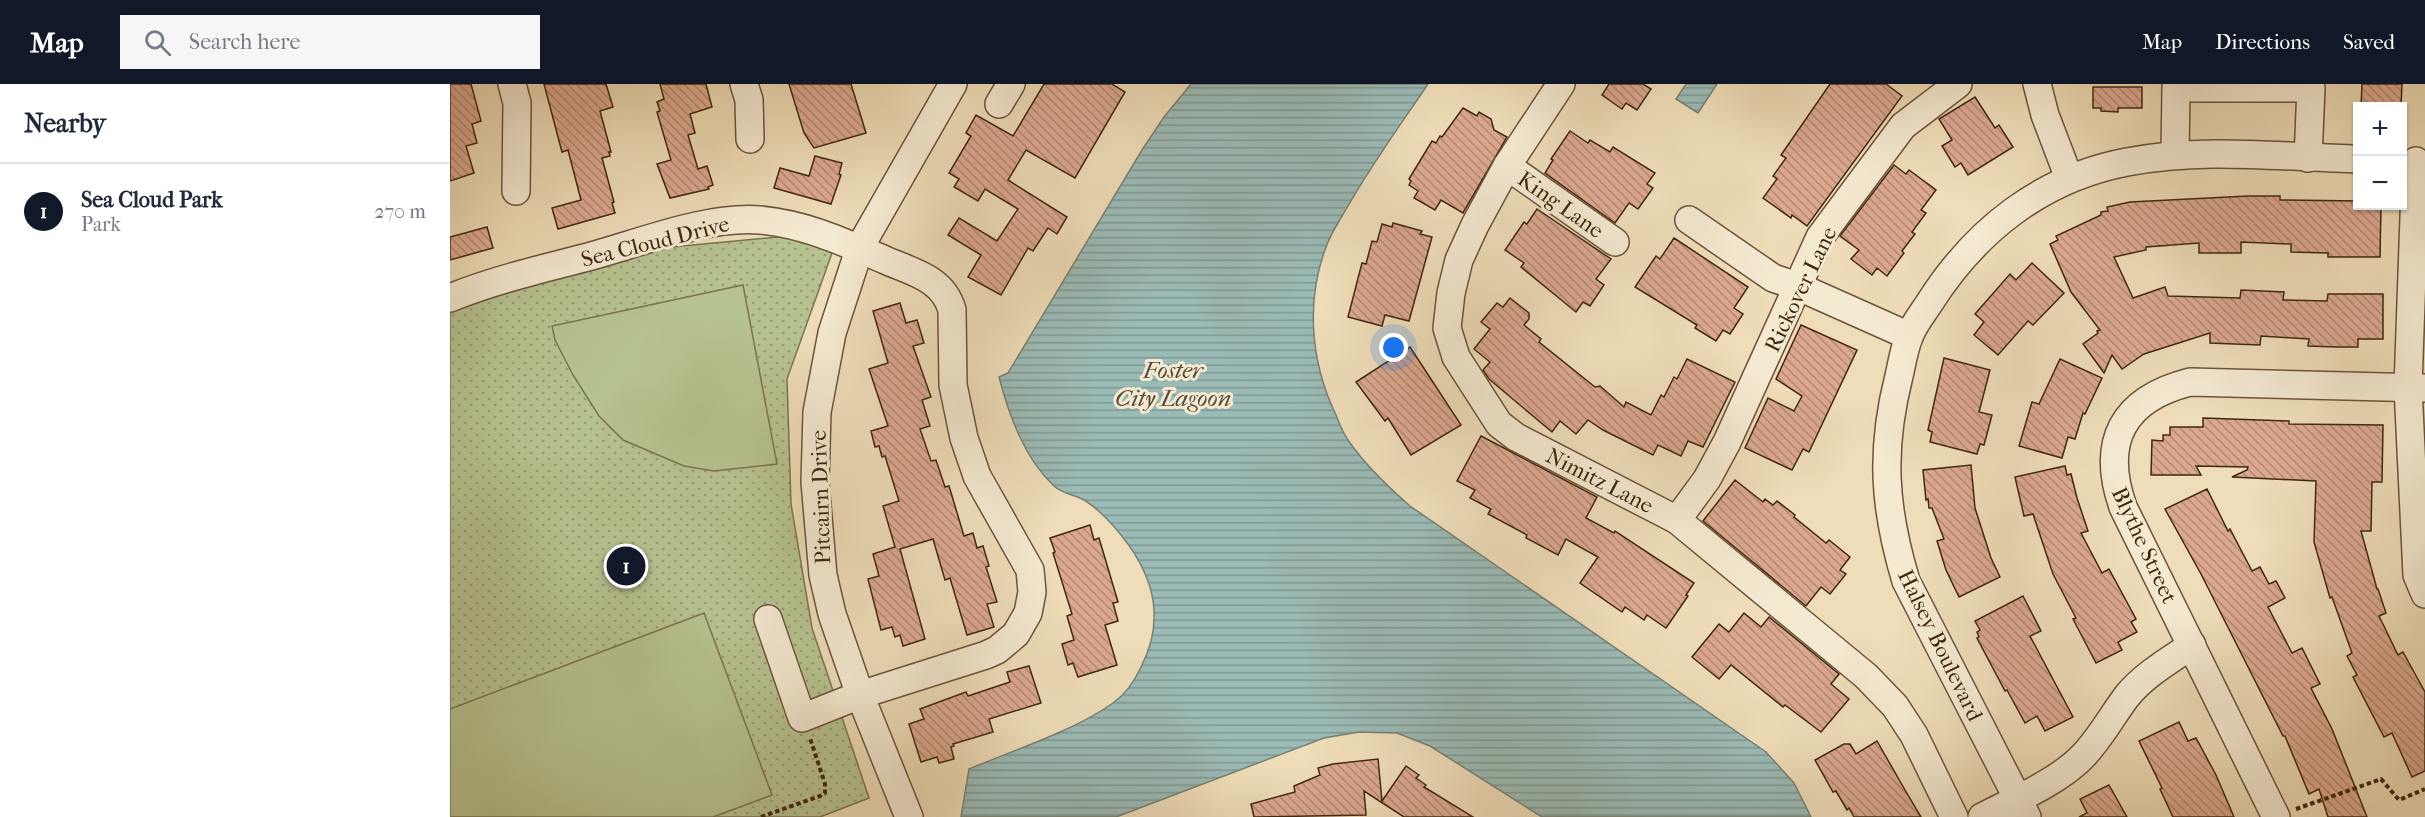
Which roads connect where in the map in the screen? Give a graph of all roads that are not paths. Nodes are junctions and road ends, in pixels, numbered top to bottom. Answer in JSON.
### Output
{"nodes":[{"id":1,"x":512,"y":84,"type":"edge"},
{"id":2,"x":744,"y":84,"type":"edge"},
{"id":3,"x":953,"y":84,"type":"edge"},
{"id":4,"x":1561,"y":84,"type":"edge"},
{"id":5,"x":1958,"y":84,"type":"edge"},
{"id":6,"x":2037,"y":84,"type":"edge"},
{"id":7,"x":750,"y":139,"type":"dead end"},
{"id":8,"x":2175,"y":154,"type":"junction"},
{"id":9,"x":2308,"y":158,"type":"junction"},
{"id":10,"x":2353,"y":159,"type":"edge"},
{"id":11,"x":2415,"y":161,"type":"edge"},
{"id":12,"x":1507,"y":166,"type":"junction"},
{"id":13,"x":2069,"y":178,"type":"junction"},
{"id":14,"x":516,"y":191,"type":"dead end"},
{"id":15,"x":1689,"y":220,"type":"dead end"},
{"id":16,"x":1615,"y":242,"type":"dead end"},
{"id":17,"x":860,"y":248,"type":"junction"},
{"id":18,"x":1797,"y":286,"type":"junction"},
{"id":19,"x":450,"y":297,"type":"edge"},
{"id":20,"x":1909,"y":336,"type":"junction"},
{"id":21,"x":2417,"y":387,"type":"edge"},
{"id":22,"x":1677,"y":520,"type":"junction"},
{"id":23,"x":2425,"y":594,"type":"edge"},
{"id":24,"x":768,"y":619,"type":"dead end"},
{"id":25,"x":2192,"y":645,"type":"junction"},
{"id":26,"x":860,"y":695,"type":"junction"},
{"id":27,"x":2023,"y":808,"type":"edge"},
{"id":28,"x":909,"y":817,"type":"edge"},
{"id":29,"x":1954,"y":817,"type":"edge"},
{"id":30,"x":1982,"y":817,"type":"edge"},
{"id":31,"x":2276,"y":817,"type":"edge"}],
"edges":[{"from":1,"to":14,"type":"street"},
{"from":2,"to":7,"type":"street"},
{"from":3,"to":17,"type":"street","name":"Pitcairn Drive"},
{"from":4,"to":12,"type":"street","name":"Nimitz Lane"},
{"from":5,"to":18,"type":"street","name":"Rickover Lane"},
{"from":6,"to":13,"type":"street"},
{"from":8,"to":9,"type":"street","name":"Halsey Boulevard"},
{"from":8,"to":9,"type":"street"},
{"from":8,"to":13,"type":"street","name":"Halsey Boulevard"},
{"from":9,"to":10,"type":"street","name":"Halsey Boulevard"},
{"from":11,"to":21,"type":"street"},
{"from":12,"to":16,"type":"street","name":"King Lane"},
{"from":12,"to":22,"type":"street","name":"Nimitz Lane"},
{"from":13,"to":20,"type":"street","name":"Halsey Boulevard"},
{"from":15,"to":18,"type":"street"},
{"from":17,"to":19,"type":"street","name":"Sea Cloud Drive"},
{"from":17,"to":26,"type":"street","name":"Pitcairn Drive"},
{"from":17,"to":26,"type":"street","name":"Sea Cloud Drive"},
{"from":18,"to":20,"type":"street"},
{"from":18,"to":22,"type":"street","name":"Rickover Lane"},
{"from":20,"to":27,"type":"street","name":"Halsey Boulevard"},
{"from":21,"to":23,"type":"street"},
{"from":21,"to":25,"type":"street","name":"Blythe Street"},
{"from":22,"to":29,"type":"street","name":"Nimitz Lane"},
{"from":24,"to":26,"type":"street","name":"Sea Cloud Drive"},
{"from":25,"to":27,"type":"street"},
{"from":25,"to":31,"type":"street","name":"Blythe Street"},
{"from":26,"to":28,"type":"street","name":"Pitcairn Drive"},
{"from":27,"to":30,"type":"street"}]}
